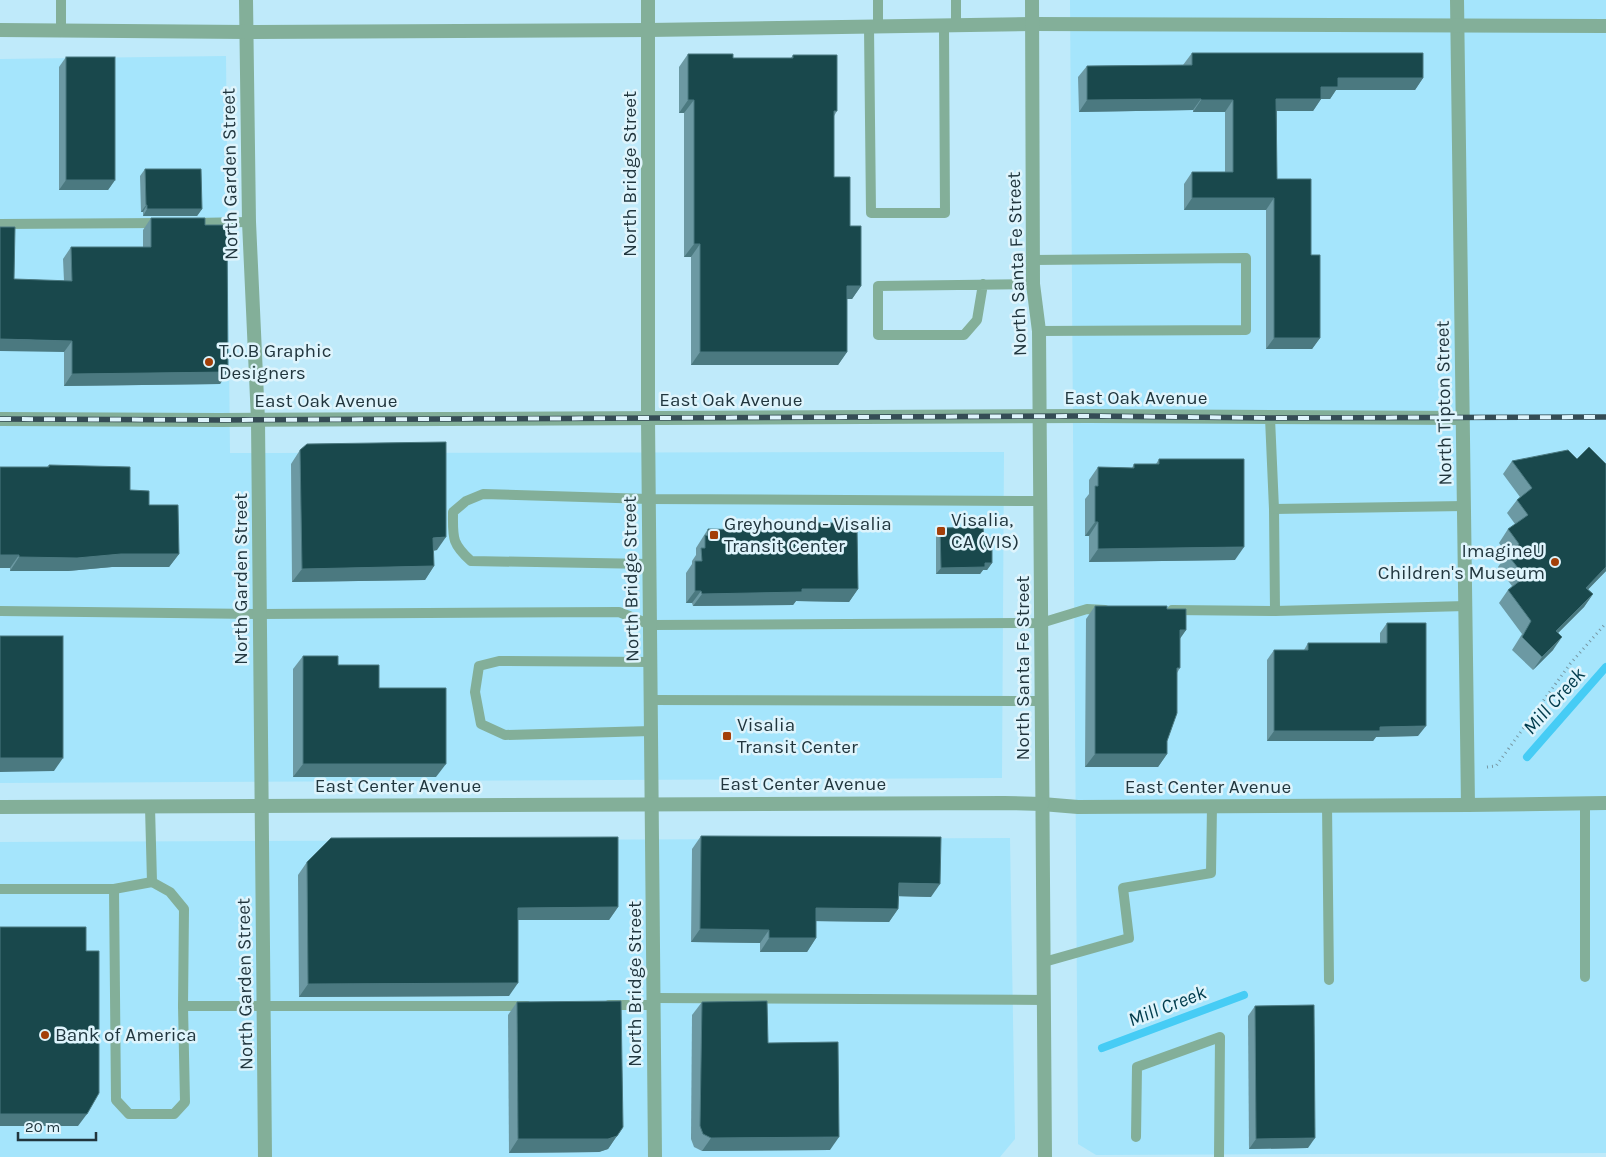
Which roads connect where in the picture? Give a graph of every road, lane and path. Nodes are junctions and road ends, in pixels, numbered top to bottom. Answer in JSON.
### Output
{"nodes":[{"id":1,"x":60,"y":0,"type":"edge"},
{"id":2,"x":246,"y":0,"type":"edge"},
{"id":3,"x":648,"y":0,"type":"edge"},
{"id":4,"x":878,"y":0,"type":"edge"},
{"id":5,"x":956,"y":0,"type":"edge"},
{"id":6,"x":1032,"y":0,"type":"edge"},
{"id":7,"x":1457,"y":0,"type":"edge"},
{"id":8,"x":1032,"y":24,"type":"junction"},
{"id":9,"x":1458,"y":25,"type":"junction"},
{"id":10,"x":874,"y":26,"type":"junction"},
{"id":11,"x":950,"y":26,"type":"junction"},
{"id":12,"x":1606,"y":26,"type":"edge"},
{"id":13,"x":0,"y":30,"type":"edge"},
{"id":14,"x":60,"y":30,"type":"junction"},
{"id":15,"x":649,"y":30,"type":"junction"},
{"id":16,"x":246,"y":32,"type":"junction"},
{"id":17,"x":249,"y":222,"type":"junction"},
{"id":18,"x":0,"y":224,"type":"edge"},
{"id":19,"x":1033,"y":260,"type":"junction"},
{"id":20,"x":983,"y":284,"type":"junction"},
{"id":21,"x":1033,"y":284,"type":"junction"},
{"id":22,"x":1039,"y":331,"type":"junction"},
{"id":23,"x":1040,"y":416,"type":"junction"},
{"id":24,"x":1270,"y":418,"type":"junction"},
{"id":25,"x":1463,"y":418,"type":"junction"},
{"id":26,"x":0,"y":419,"type":"edge"},
{"id":27,"x":648,"y":419,"type":"junction"},
{"id":28,"x":258,"y":420,"type":"junction"},
{"id":29,"x":649,"y":499,"type":"junction"},
{"id":30,"x":1040,"y":501,"type":"junction"},
{"id":31,"x":1464,"y":506,"type":"junction"},
{"id":32,"x":1274,"y":509,"type":"junction"},
{"id":33,"x":650,"y":564,"type":"junction"},
{"id":34,"x":1466,"y":606,"type":"junction"},
{"id":35,"x":1117,"y":610,"type":"edge"},
{"id":36,"x":1166,"y":610,"type":"edge"},
{"id":37,"x":0,"y":611,"type":"edge"},
{"id":38,"x":1275,"y":611,"type":"junction"},
{"id":39,"x":260,"y":614,"type":"junction"},
{"id":40,"x":1041,"y":623,"type":"junction"},
{"id":41,"x":1606,"y":623,"type":"edge"},
{"id":42,"x":651,"y":624,"type":"junction"},
{"id":43,"x":651,"y":662,"type":"junction"},
{"id":44,"x":651,"y":700,"type":"junction"},
{"id":45,"x":1041,"y":701,"type":"junction"},
{"id":46,"x":651,"y":732,"type":"junction"},
{"id":47,"x":1468,"y":767,"type":"junction"},
{"id":48,"x":652,"y":803,"type":"junction"},
{"id":49,"x":1585,"y":803,"type":"junction"},
{"id":50,"x":1606,"y":803,"type":"edge"},
{"id":51,"x":1042,"y":804,"type":"junction"},
{"id":52,"x":1212,"y":805,"type":"junction"},
{"id":53,"x":1327,"y":805,"type":"junction"},
{"id":54,"x":1468,"y":805,"type":"junction"},
{"id":55,"x":150,"y":806,"type":"junction"},
{"id":56,"x":262,"y":806,"type":"junction"},
{"id":57,"x":0,"y":807,"type":"edge"},
{"id":58,"x":152,"y":882,"type":"junction"},
{"id":59,"x":0,"y":889,"type":"edge"},
{"id":60,"x":114,"y":889,"type":"junction"},
{"id":61,"x":1044,"y":962,"type":"junction"},
{"id":62,"x":1585,"y":977,"type":"dead end"},
{"id":63,"x":1329,"y":980,"type":"dead end"},
{"id":64,"x":1045,"y":1000,"type":"junction"},
{"id":65,"x":654,"y":1002,"type":"junction"},
{"id":66,"x":594,"y":1005,"type":"edge"},
{"id":67,"x":183,"y":1006,"type":"junction"},
{"id":68,"x":264,"y":1006,"type":"junction"},
{"id":69,"x":535,"y":1006,"type":"edge"},
{"id":70,"x":1136,"y":1138,"type":"dead end"},
{"id":71,"x":265,"y":1157,"type":"edge"},
{"id":72,"x":655,"y":1157,"type":"edge"},
{"id":73,"x":1045,"y":1157,"type":"edge"},
{"id":74,"x":1219,"y":1157,"type":"edge"}],
"edges":[{"from":1,"to":14,"type":"lane"},
{"from":2,"to":16,"type":"street","name":"North Garden Street"},
{"from":3,"to":15,"type":"street","name":"North Bridge Street"},
{"from":4,"to":10,"type":"lane"},
{"from":5,"to":11,"type":"lane"},
{"from":6,"to":8,"type":"street","name":"North Santa Fe Street"},
{"from":7,"to":9,"type":"street","name":"North Tipton Street"},
{"from":8,"to":9,"type":"street"},
{"from":8,"to":11,"type":"street"},
{"from":8,"to":19,"type":"street","name":"North Santa Fe Street"},
{"from":9,"to":12,"type":"street"},
{"from":9,"to":25,"type":"street","name":"North Tipton Street"},
{"from":10,"to":11,"type":"street"},
{"from":10,"to":11,"type":"lane"},
{"from":10,"to":15,"type":"street"},
{"from":13,"to":14,"type":"street"},
{"from":14,"to":16,"type":"street"},
{"from":15,"to":16,"type":"street"},
{"from":15,"to":27,"type":"street","name":"North Bridge Street"},
{"from":16,"to":17,"type":"street","name":"North Garden Street"},
{"from":17,"to":18,"type":"lane"},
{"from":17,"to":28,"type":"street","name":"North Garden Street"},
{"from":19,"to":21,"type":"street","name":"North Santa Fe Street"},
{"from":19,"to":22,"type":"lane"},
{"from":20,"to":20,"type":"lane"},
{"from":20,"to":21,"type":"lane"},
{"from":21,"to":22,"type":"street","name":"North Santa Fe Street"},
{"from":22,"to":23,"type":"street","name":"North Santa Fe Street"},
{"from":23,"to":24,"type":"street","name":"East Oak Avenue"},
{"from":23,"to":27,"type":"street","name":"East Oak Avenue"},
{"from":23,"to":30,"type":"street","name":"North Santa Fe Street"},
{"from":24,"to":25,"type":"street","name":"East Oak Avenue"},
{"from":24,"to":32,"type":"lane"},
{"from":25,"to":31,"type":"street","name":"North Tipton Street"},
{"from":26,"to":28,"type":"street","name":"East Oak Avenue"},
{"from":27,"to":28,"type":"street","name":"East Oak Avenue"},
{"from":27,"to":29,"type":"street","name":"North Bridge Street"},
{"from":28,"to":39,"type":"street","name":"North Garden Street"},
{"from":29,"to":30,"type":"lane"},
{"from":29,"to":33,"type":"street","name":"North Bridge Street"},
{"from":29,"to":33,"type":"lane"},
{"from":30,"to":40,"type":"street","name":"North Santa Fe Street"},
{"from":31,"to":32,"type":"lane"},
{"from":31,"to":34,"type":"street","name":"North Tipton Street"},
{"from":32,"to":38,"type":"lane"},
{"from":33,"to":42,"type":"street","name":"North Bridge Street"},
{"from":34,"to":38,"type":"lane"},
{"from":34,"to":47,"type":"street","name":"North Tipton Street"},
{"from":35,"to":40,"type":"lane"},
{"from":36,"to":38,"type":"lane"},
{"from":37,"to":39,"type":"lane"},
{"from":39,"to":42,"type":"lane"},
{"from":39,"to":56,"type":"street","name":"North Garden Street"},
{"from":40,"to":42,"type":"lane"},
{"from":40,"to":45,"type":"street","name":"North Santa Fe Street"},
{"from":41,"to":47,"type":"path"},
{"from":42,"to":43,"type":"street","name":"North Bridge Street"},
{"from":43,"to":44,"type":"street","name":"North Bridge Street"},
{"from":43,"to":46,"type":"lane"},
{"from":44,"to":45,"type":"lane"},
{"from":44,"to":46,"type":"street","name":"North Bridge Street"},
{"from":45,"to":51,"type":"street","name":"North Santa Fe Street"},
{"from":46,"to":48,"type":"street","name":"North Bridge Street"},
{"from":47,"to":54,"type":"street","name":"North Tipton Street"},
{"from":48,"to":51,"type":"street","name":"East Center Avenue"},
{"from":48,"to":56,"type":"street","name":"East Center Avenue"},
{"from":48,"to":65,"type":"street","name":"North Bridge Street"},
{"from":49,"to":50,"type":"street","name":"East Center Avenue"},
{"from":49,"to":54,"type":"street","name":"East Center Avenue"},
{"from":49,"to":62,"type":"lane"},
{"from":51,"to":52,"type":"street","name":"East Center Avenue"},
{"from":51,"to":61,"type":"street","name":"North Santa Fe Street"},
{"from":52,"to":53,"type":"street","name":"East Center Avenue"},
{"from":52,"to":61,"type":"lane"},
{"from":53,"to":54,"type":"street","name":"East Center Avenue"},
{"from":53,"to":63,"type":"lane"},
{"from":55,"to":56,"type":"street","name":"East Center Avenue"},
{"from":55,"to":57,"type":"street","name":"East Center Avenue"},
{"from":55,"to":58,"type":"lane"},
{"from":56,"to":68,"type":"street","name":"North Garden Street"},
{"from":58,"to":60,"type":"lane"},
{"from":58,"to":67,"type":"lane"},
{"from":59,"to":60,"type":"lane"},
{"from":60,"to":67,"type":"lane"},
{"from":61,"to":64,"type":"street","name":"North Santa Fe Street"},
{"from":64,"to":65,"type":"lane"},
{"from":64,"to":73,"type":"street","name":"North Santa Fe Street"},
{"from":65,"to":66,"type":"lane"},
{"from":65,"to":72,"type":"street","name":"North Bridge Street"},
{"from":67,"to":68,"type":"lane"},
{"from":68,"to":69,"type":"lane"},
{"from":68,"to":71,"type":"street","name":"North Garden Street"},
{"from":70,"to":74,"type":"lane"}]}
